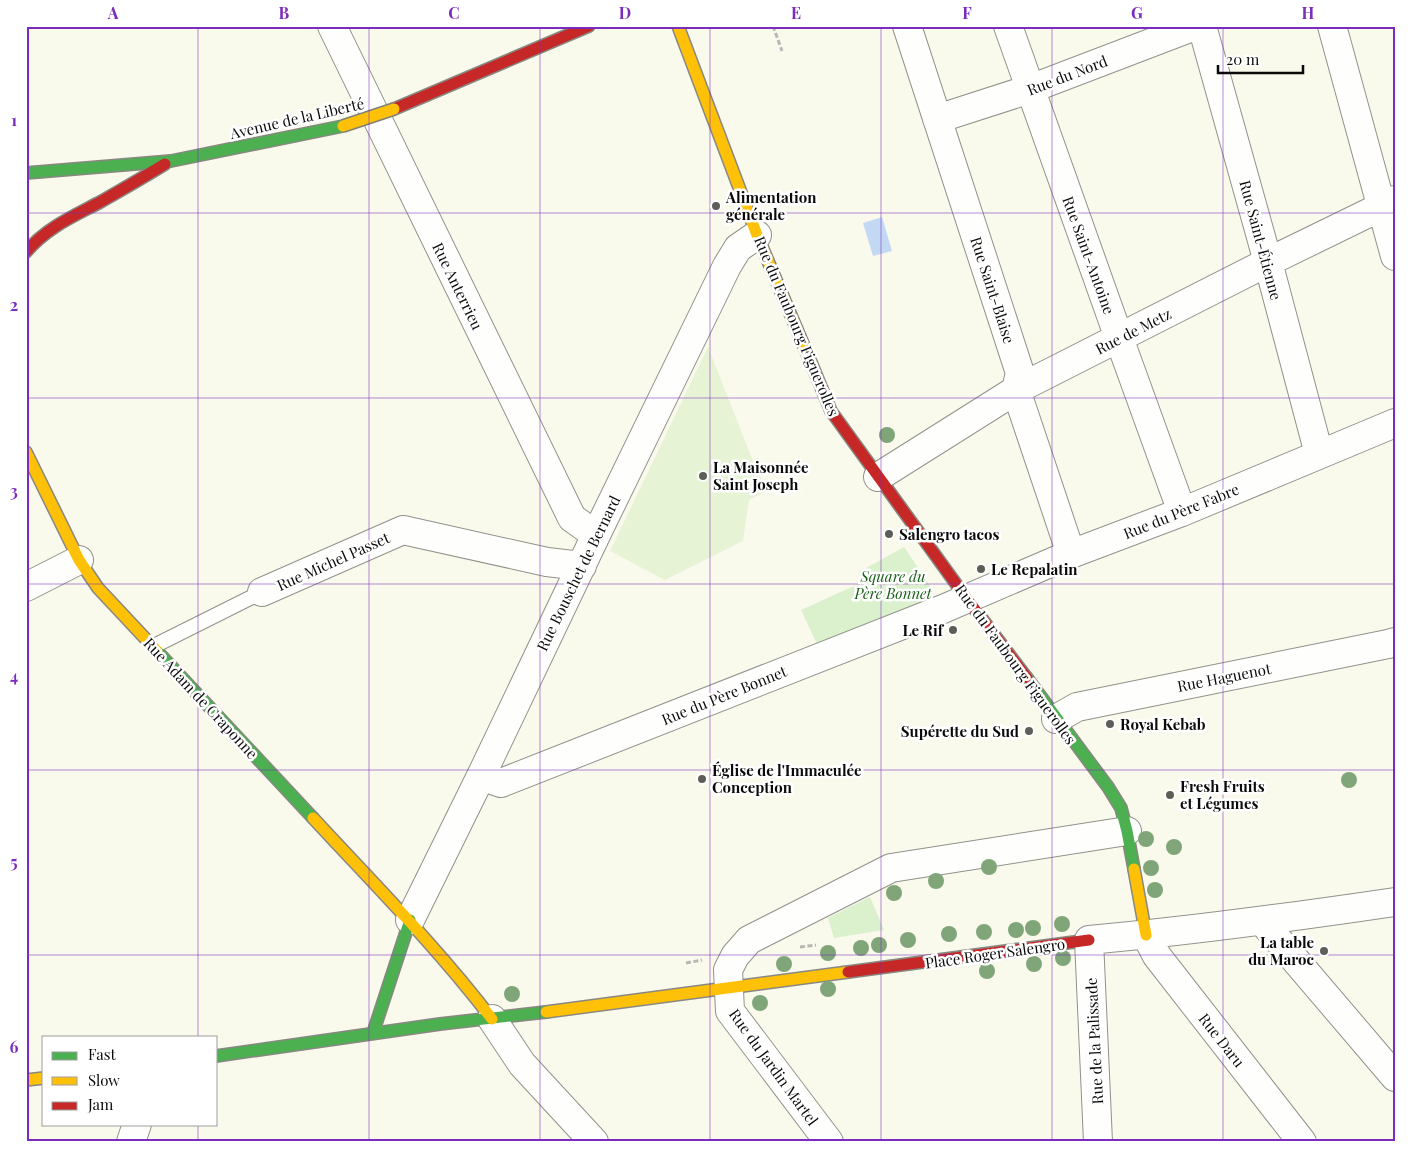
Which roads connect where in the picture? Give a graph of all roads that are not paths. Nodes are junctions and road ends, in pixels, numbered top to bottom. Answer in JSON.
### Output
{"nodes":[{"id":1,"x":332,"y":26,"type":"edge"},
{"id":2,"x":589,"y":26,"type":"edge"},
{"id":3,"x":678,"y":26,"type":"edge"},
{"id":4,"x":907,"y":26,"type":"edge"},
{"id":5,"x":1008,"y":26,"type":"edge"},
{"id":6,"x":1196,"y":26,"type":"edge"},
{"id":7,"x":1202,"y":26,"type":"edge"},
{"id":8,"x":1332,"y":26,"type":"edge"},
{"id":9,"x":1030,"y":89,"type":"junction"},
{"id":10,"x":937,"y":119,"type":"junction"},
{"id":11,"x":171,"y":161,"type":"junction"},
{"id":12,"x":26,"y":165,"type":"edge"},
{"id":13,"x":46,"y":171,"type":"junction"},
{"id":14,"x":26,"y":173,"type":"edge"},
{"id":15,"x":1388,"y":204,"type":"edge"},
{"id":16,"x":757,"y":235,"type":"junction"},
{"id":17,"x":26,"y":252,"type":"edge"},
{"id":18,"x":1395,"y":256,"type":"edge"},
{"id":19,"x":1268,"y":262,"type":"junction"},
{"id":20,"x":1118,"y":338,"type":"junction"},
{"id":21,"x":1016,"y":390,"type":"junction"},
{"id":22,"x":1395,"y":423,"type":"edge"},
{"id":23,"x":26,"y":452,"type":"edge"},
{"id":24,"x":1320,"y":454,"type":"junction"},
{"id":25,"x":878,"y":477,"type":"junction"},
{"id":26,"x":1182,"y":512,"type":"junction"},
{"id":27,"x":596,"y":535,"type":"junction"},
{"id":28,"x":1071,"y":554,"type":"junction"},
{"id":29,"x":79,"y":560,"type":"junction"},
{"id":30,"x":582,"y":566,"type":"junction"},
{"id":31,"x":26,"y":587,"type":"edge"},
{"id":32,"x":262,"y":592,"type":"joint"},
{"id":33,"x":967,"y":599,"type":"junction"},
{"id":34,"x":1395,"y":642,"type":"edge"},
{"id":35,"x":154,"y":646,"type":"junction"},
{"id":36,"x":1056,"y":719,"type":"junction"},
{"id":37,"x":481,"y":776,"type":"junction"},
{"id":38,"x":1127,"y":831,"type":"junction"},
{"id":39,"x":1388,"y":908,"type":"edge"},
{"id":40,"x":410,"y":920,"type":"junction"},
{"id":41,"x":1262,"y":920,"type":"junction"},
{"id":42,"x":1146,"y":935,"type":"junction"},
{"id":43,"x":1089,"y":940,"type":"junction"},
{"id":44,"x":728,"y":988,"type":"junction"},
{"id":45,"x":492,"y":1019,"type":"junction"},
{"id":46,"x":373,"y":1033,"type":"junction"},
{"id":47,"x":218,"y":1056,"type":"edge"},
{"id":48,"x":1395,"y":1077,"type":"edge"},
{"id":49,"x":42,"y":1078,"type":"edge"},
{"id":50,"x":26,"y":1080,"type":"edge"},
{"id":51,"x":136,"y":1126,"type":"edge"},
{"id":52,"x":131,"y":1142,"type":"edge"},
{"id":53,"x":594,"y":1142,"type":"edge"},
{"id":54,"x":829,"y":1142,"type":"edge"},
{"id":55,"x":1098,"y":1142,"type":"edge"},
{"id":56,"x":1302,"y":1142,"type":"edge"}],
"edges":[{"from":1,"to":27,"type":"street","name":"Rue Anterrieu"},
{"from":2,"to":11,"type":"street","name":"Avenue de la Liberté","bridge":true},
{"from":3,"to":16,"type":"street","name":"Rue du Faubourg Figuerolles"},
{"from":4,"to":10,"type":"street","name":"Rue Saint-Blaise"},
{"from":5,"to":9,"type":"street","name":"Rue Saint-Antoine"},
{"from":6,"to":9,"type":"street","name":"Rue du Nord"},
{"from":7,"to":19,"type":"street","name":"Rue Saint-Étienne"},
{"from":8,"to":15,"type":"street"},
{"from":9,"to":10,"type":"street","name":"Rue du Nord"},
{"from":9,"to":20,"type":"street","name":"Rue Saint-Antoine"},
{"from":10,"to":21,"type":"street","name":"Rue Saint-Blaise"},
{"from":11,"to":13,"type":"street","name":"Avenue de la Liberté"},
{"from":11,"to":17,"type":"street"},
{"from":12,"to":13,"type":"street"},
{"from":13,"to":14,"type":"street","name":"Avenue de la Liberté"},
{"from":15,"to":18,"type":"street"},
{"from":15,"to":19,"type":"street","name":"Rue de Metz"},
{"from":16,"to":25,"type":"street","name":"Rue du Faubourg Figuerolles"},
{"from":16,"to":27,"type":"street","name":"Rue Bouschet de Bernard"},
{"from":19,"to":20,"type":"street","name":"Rue de Metz"},
{"from":19,"to":24,"type":"street","name":"Rue Saint-Étienne"},
{"from":20,"to":21,"type":"street","name":"Rue de Metz"},
{"from":20,"to":26,"type":"street","name":"Rue Saint-Antoine"},
{"from":21,"to":25,"type":"street","name":"Rue de Metz"},
{"from":21,"to":28,"type":"street","name":"Rue Saint-Blaise"},
{"from":22,"to":24,"type":"street","name":"Rue du Père Fabre"},
{"from":23,"to":29,"type":"street","name":"Rue Adam de Craponne"},
{"from":24,"to":26,"type":"street","name":"Rue du Père Fabre"},
{"from":25,"to":33,"type":"street","name":"Rue du Faubourg Figuerolles"},
{"from":26,"to":28,"type":"street","name":"Rue du Père Fabre"},
{"from":27,"to":30,"type":"street","name":"Rue Bouschet de Bernard"},
{"from":28,"to":33,"type":"street","name":"Rue du Père Fabre"},
{"from":29,"to":31,"type":"street"},
{"from":29,"to":35,"type":"street","name":"Rue Adam de Craponne"},
{"from":30,"to":32,"type":"street","name":"Rue Michel Passet"},
{"from":30,"to":37,"type":"street","name":"Rue Bouschet de Bernard"},
{"from":32,"to":35,"type":"lane","name":"Rue Michel Passet"},
{"from":33,"to":36,"type":"street","name":"Rue du Faubourg Figuerolles"},
{"from":33,"to":37,"type":"street","name":"Rue du Père Bonnet"},
{"from":34,"to":36,"type":"street","name":"Rue Haguenot"},
{"from":35,"to":40,"type":"street","name":"Rue Adam de Craponne"},
{"from":36,"to":38,"type":"street","name":"Rue du Faubourg Figuerolles"},
{"from":37,"to":40,"type":"street","name":"Rue Bouschet de Bernard"},
{"from":38,"to":42,"type":"street","name":"Rue du Faubourg Figuerolles"},
{"from":38,"to":44,"type":"street"},
{"from":39,"to":41,"type":"street","name":"Place Roger Salengro"},
{"from":40,"to":45,"type":"street","name":"Rue Adam de Craponne"},
{"from":40,"to":46,"type":"street"},
{"from":41,"to":42,"type":"street","name":"Place Roger Salengro"},
{"from":41,"to":48,"type":"street"},
{"from":42,"to":43,"type":"street","name":"Place Roger Salengro"},
{"from":42,"to":56,"type":"street","name":"Rue Daru"},
{"from":43,"to":44,"type":"street","name":"Place Roger Salengro"},
{"from":43,"to":55,"type":"street","name":"Rue de la Palissade"},
{"from":44,"to":45,"type":"street","name":"Place Roger Salengro"},
{"from":44,"to":54,"type":"street","name":"Rue du Jardin Martel"},
{"from":45,"to":46,"type":"street","name":"Place Roger Salengro"},
{"from":45,"to":53,"type":"street"},
{"from":46,"to":47,"type":"street","name":"Place Roger Salengro"},
{"from":49,"to":50,"type":"street"},
{"from":51,"to":52,"type":"street"}]}
